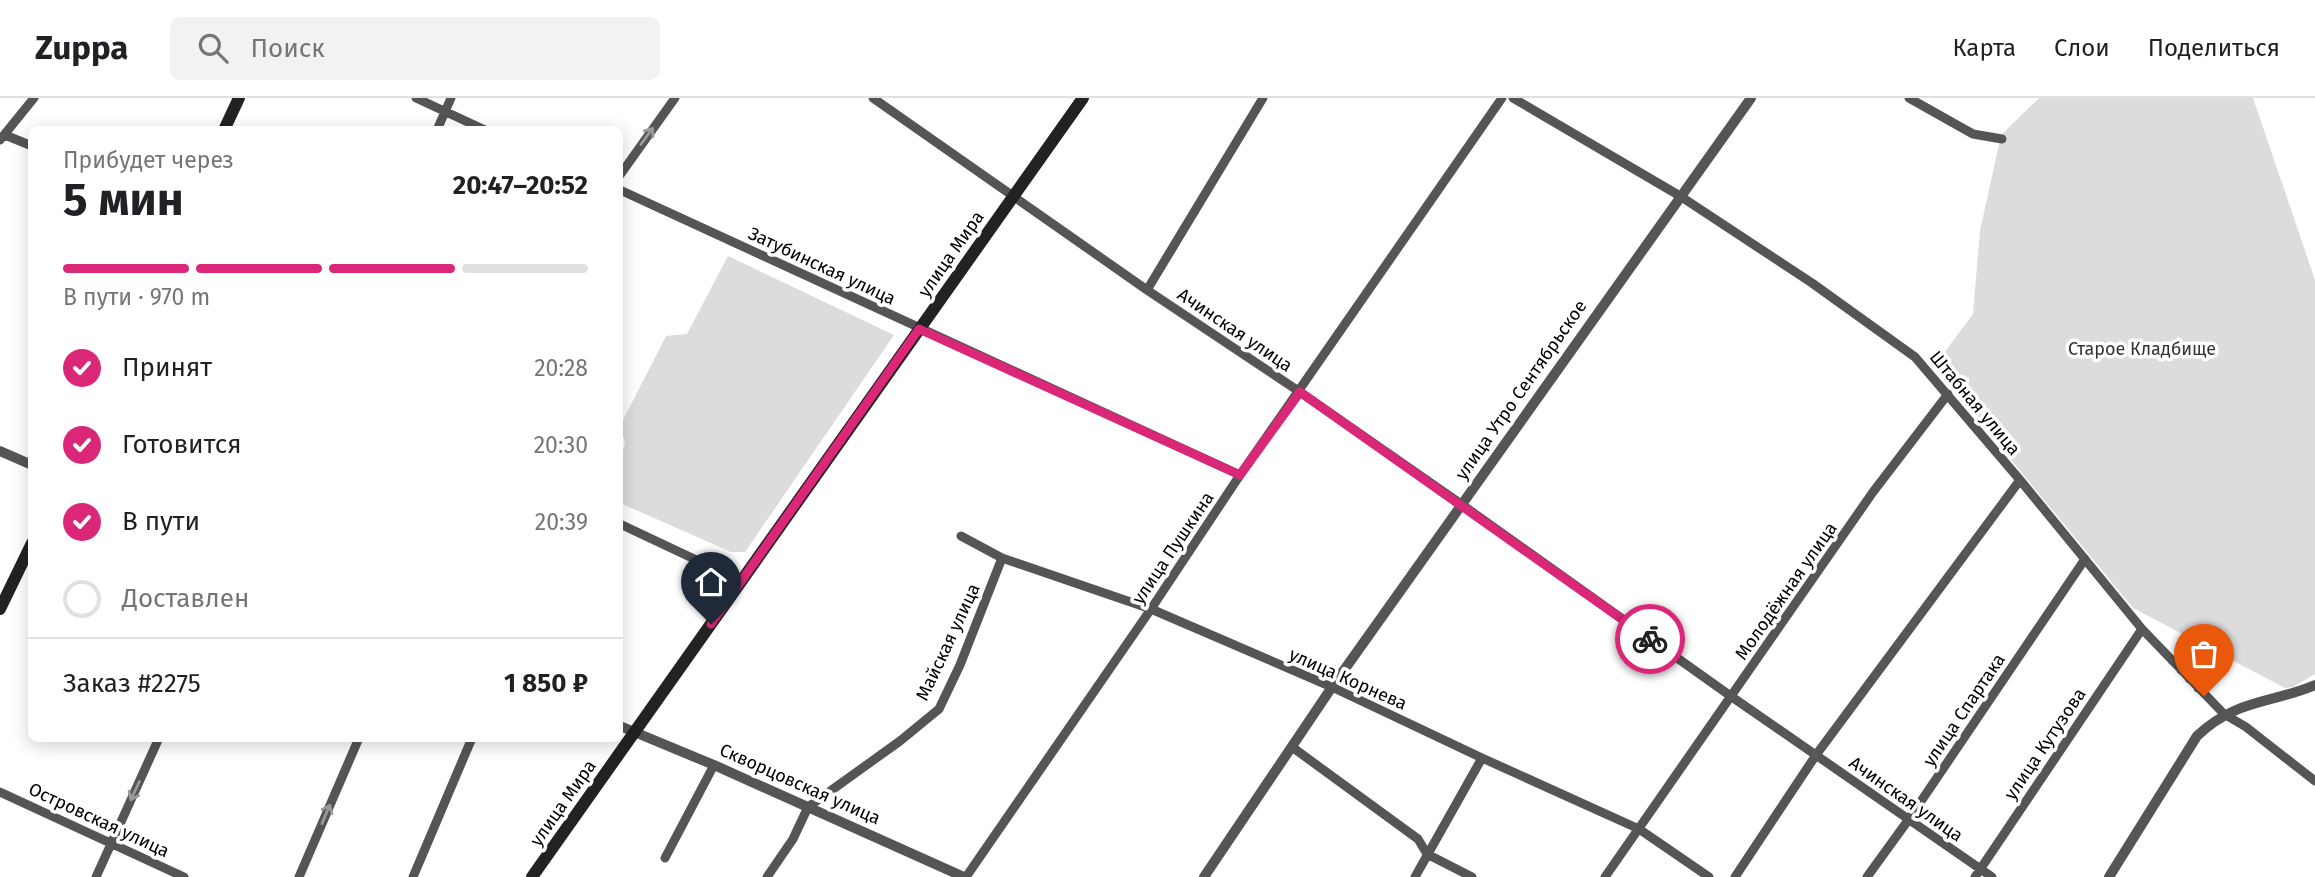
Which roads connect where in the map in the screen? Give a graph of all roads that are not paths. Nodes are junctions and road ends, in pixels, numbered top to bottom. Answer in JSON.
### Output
{"nodes":[{"id":1,"x":34,"y":98,"type":"edge"},
{"id":2,"x":239,"y":98,"type":"edge"},
{"id":3,"x":416,"y":98,"type":"edge"},
{"id":4,"x":451,"y":98,"type":"edge"},
{"id":5,"x":675,"y":98,"type":"edge"},
{"id":6,"x":873,"y":98,"type":"edge"},
{"id":7,"x":1083,"y":98,"type":"edge"},
{"id":8,"x":1263,"y":98,"type":"edge"},
{"id":9,"x":1502,"y":98,"type":"edge"},
{"id":10,"x":1513,"y":98,"type":"edge"},
{"id":11,"x":1751,"y":98,"type":"edge"},
{"id":12,"x":1909,"y":98,"type":"edge"},
{"id":13,"x":445,"y":111,"type":"junction"},
{"id":14,"x":226,"y":126,"type":"edge"},
{"id":15,"x":439,"y":126,"type":"edge"},
{"id":16,"x":477,"y":126,"type":"edge"},
{"id":17,"x":2,"y":138,"type":"edge"},
{"id":18,"x":2002,"y":139,"type":"dead end"},
{"id":19,"x":28,"y":145,"type":"edge"},
{"id":20,"x":623,"y":170,"type":"edge"},
{"id":21,"x":623,"y":191,"type":"edge"},
{"id":22,"x":1014,"y":196,"type":"junction"},
{"id":23,"x":1680,"y":196,"type":"junction"},
{"id":24,"x":1147,"y":290,"type":"junction"},
{"id":25,"x":919,"y":329,"type":"junction"},
{"id":26,"x":1300,"y":392,"type":"junction"},
{"id":27,"x":1948,"y":394,"type":"junction"},
{"id":28,"x":0,"y":451,"type":"edge"},
{"id":29,"x":28,"y":463,"type":"edge"},
{"id":30,"x":1240,"y":475,"type":"junction"},
{"id":31,"x":2020,"y":480,"type":"junction"},
{"id":32,"x":1461,"y":504,"type":"junction"},
{"id":33,"x":623,"y":525,"type":"edge"},
{"id":34,"x":961,"y":536,"type":"dead end"},
{"id":35,"x":28,"y":551,"type":"edge"},
{"id":36,"x":1002,"y":558,"type":"junction"},
{"id":37,"x":2085,"y":559,"type":"junction"},
{"id":38,"x":741,"y":580,"type":"junction"},
{"id":39,"x":0,"y":609,"type":"edge"},
{"id":40,"x":1151,"y":609,"type":"junction"},
{"id":41,"x":2142,"y":629,"type":"junction"},
{"id":42,"x":2315,"y":685,"type":"edge"},
{"id":43,"x":1332,"y":687,"type":"junction"},
{"id":44,"x":1732,"y":697,"type":"junction"},
{"id":45,"x":2224,"y":714,"type":"junction"},
{"id":46,"x":623,"y":727,"type":"edge"},
{"id":47,"x":635,"y":733,"type":"junction"},
{"id":48,"x":157,"y":742,"type":"edge"},
{"id":49,"x":357,"y":742,"type":"edge"},
{"id":50,"x":469,"y":742,"type":"edge"},
{"id":51,"x":1292,"y":747,"type":"junction"},
{"id":52,"x":1816,"y":755,"type":"junction"},
{"id":53,"x":1482,"y":758,"type":"junction"},
{"id":54,"x":715,"y":765,"type":"junction"},
{"id":55,"x":2315,"y":781,"type":"edge"},
{"id":56,"x":0,"y":792,"type":"edge"},
{"id":57,"x":808,"y":807,"type":"junction"},
{"id":58,"x":1909,"y":819,"type":"junction"},
{"id":59,"x":1639,"y":829,"type":"junction"},
{"id":60,"x":110,"y":844,"type":"junction"},
{"id":61,"x":1427,"y":853,"type":"junction"},
{"id":62,"x":665,"y":858,"type":"dead end"},
{"id":63,"x":1978,"y":873,"type":"edge"},
{"id":64,"x":96,"y":877,"type":"edge"},
{"id":65,"x":184,"y":877,"type":"edge"},
{"id":66,"x":299,"y":877,"type":"edge"},
{"id":67,"x":413,"y":877,"type":"edge"},
{"id":68,"x":532,"y":877,"type":"edge"},
{"id":69,"x":767,"y":877,"type":"edge"},
{"id":70,"x":965,"y":877,"type":"edge"},
{"id":71,"x":1204,"y":877,"type":"edge"},
{"id":72,"x":1415,"y":877,"type":"edge"},
{"id":73,"x":1472,"y":877,"type":"edge"},
{"id":74,"x":1605,"y":877,"type":"edge"},
{"id":75,"x":1709,"y":877,"type":"edge"},
{"id":76,"x":1735,"y":877,"type":"edge"},
{"id":77,"x":1867,"y":877,"type":"edge"},
{"id":78,"x":1992,"y":877,"type":"edge"},
{"id":79,"x":2109,"y":877,"type":"edge"}],
"edges":[{"from":1,"to":17,"type":"street"},
{"from":2,"to":14,"type":"main road"},
{"from":3,"to":13,"type":"street"},
{"from":4,"to":13,"type":"street"},
{"from":20,"to":5,"type":"street","one_way":true},
{"from":6,"to":22,"type":"street","name":"Ачинская улица"},
{"from":7,"to":22,"type":"main road","name":"улица Мира"},
{"from":8,"to":24,"type":"street"},
{"from":9,"to":26,"type":"street","name":"улица Пушкина"},
{"from":10,"to":23,"type":"street","name":"Штабная улица"},
{"from":11,"to":23,"type":"street","name":"улица Утро Сентябрьское"},
{"from":12,"to":18,"type":"street"},
{"from":13,"to":15,"type":"street"},
{"from":13,"to":16,"type":"street"},
{"from":17,"to":19,"type":"street"},
{"from":21,"to":25,"type":"street","name":"Затубинская улица"},
{"from":22,"to":24,"type":"street","name":"Ачинская улица"},
{"from":22,"to":25,"type":"main road","name":"улица Мира"},
{"from":23,"to":27,"type":"street","name":"Штабная улица"},
{"from":23,"to":32,"type":"street","name":"улица Утро Сентябрьское"},
{"from":24,"to":26,"type":"street","name":"Ачинская улица"},
{"from":25,"to":30,"type":"street","name":"Затубинская улица"},
{"from":25,"to":38,"type":"main road","name":"улица Мира"},
{"from":26,"to":30,"type":"street","name":"улица Пушкина"},
{"from":26,"to":32,"type":"street","name":"Ачинская улица"},
{"from":27,"to":31,"type":"street","name":"Штабная улица"},
{"from":27,"to":44,"type":"street","name":"Молодёжная улица"},
{"from":28,"to":29,"type":"street"},
{"from":30,"to":40,"type":"street","name":"улица Пушкина"},
{"from":31,"to":37,"type":"street","name":"Штабная улица"},
{"from":31,"to":52,"type":"street"},
{"from":32,"to":43,"type":"street","name":"улица Утро Сентябрьское"},
{"from":32,"to":44,"type":"street","name":"Ачинская улица"},
{"from":33,"to":38,"type":"street"},
{"from":34,"to":36,"type":"street","name":"улица Корнева"},
{"from":35,"to":39,"type":"main road"},
{"from":36,"to":40,"type":"street","name":"улица Корнева"},
{"from":36,"to":57,"type":"street","name":"Майская улица"},
{"from":37,"to":41,"type":"street","name":"Штабная улица"},
{"from":37,"to":58,"type":"street","name":"улица Спартака"},
{"from":38,"to":47,"type":"main road","name":"улица Мира"},
{"from":40,"to":43,"type":"street","name":"улица Корнева"},
{"from":40,"to":70,"type":"street","name":"улица Пушкина"},
{"from":41,"to":45,"type":"street","name":"Штабная улица"},
{"from":41,"to":63,"type":"street","name":"улица Кутузова"},
{"from":42,"to":45,"type":"street"},
{"from":43,"to":51,"type":"street","name":"улица Утро Сентябрьское"},
{"from":43,"to":53,"type":"street","name":"улица Корнева"},
{"from":44,"to":52,"type":"street","name":"Ачинская улица"},
{"from":44,"to":59,"type":"street","name":"Молодёжная улица"},
{"from":45,"to":55,"type":"street","name":"Штабная улица"},
{"from":45,"to":79,"type":"street"},
{"from":46,"to":47,"type":"street","name":"Скворцовская улица"},
{"from":47,"to":54,"type":"street","name":"Скворцовская улица"},
{"from":47,"to":68,"type":"main road","name":"улица Мира"},
{"from":48,"to":60,"type":"street","one_way":true},
{"from":66,"to":49,"type":"street","one_way":true},
{"from":50,"to":67,"type":"street"},
{"from":51,"to":61,"type":"street"},
{"from":51,"to":71,"type":"street","name":"улица Утро Сентябрьское"},
{"from":52,"to":58,"type":"street","name":"Ачинская улица"},
{"from":52,"to":76,"type":"street"},
{"from":53,"to":59,"type":"street","name":"улица Корнева"},
{"from":53,"to":61,"type":"street"},
{"from":54,"to":57,"type":"street","name":"Скворцовская улица"},
{"from":54,"to":62,"type":"street"},
{"from":56,"to":60,"type":"street","name":"Островская улица"},
{"from":57,"to":69,"type":"street","name":"Майская улица"},
{"from":57,"to":70,"type":"street","name":"Скворцовская улица"},
{"from":58,"to":63,"type":"street","name":"Ачинская улица"},
{"from":58,"to":77,"type":"street","name":"улица Спартака"},
{"from":59,"to":74,"type":"street","name":"Молодёжная улица"},
{"from":59,"to":75,"type":"street","name":"улица Корнева"},
{"from":60,"to":64,"type":"street"},
{"from":60,"to":65,"type":"street","name":"Островская улица"},
{"from":61,"to":72,"type":"street"},
{"from":61,"to":73,"type":"street"},
{"from":63,"to":78,"type":"street","name":"Ачинская улица"}]}
